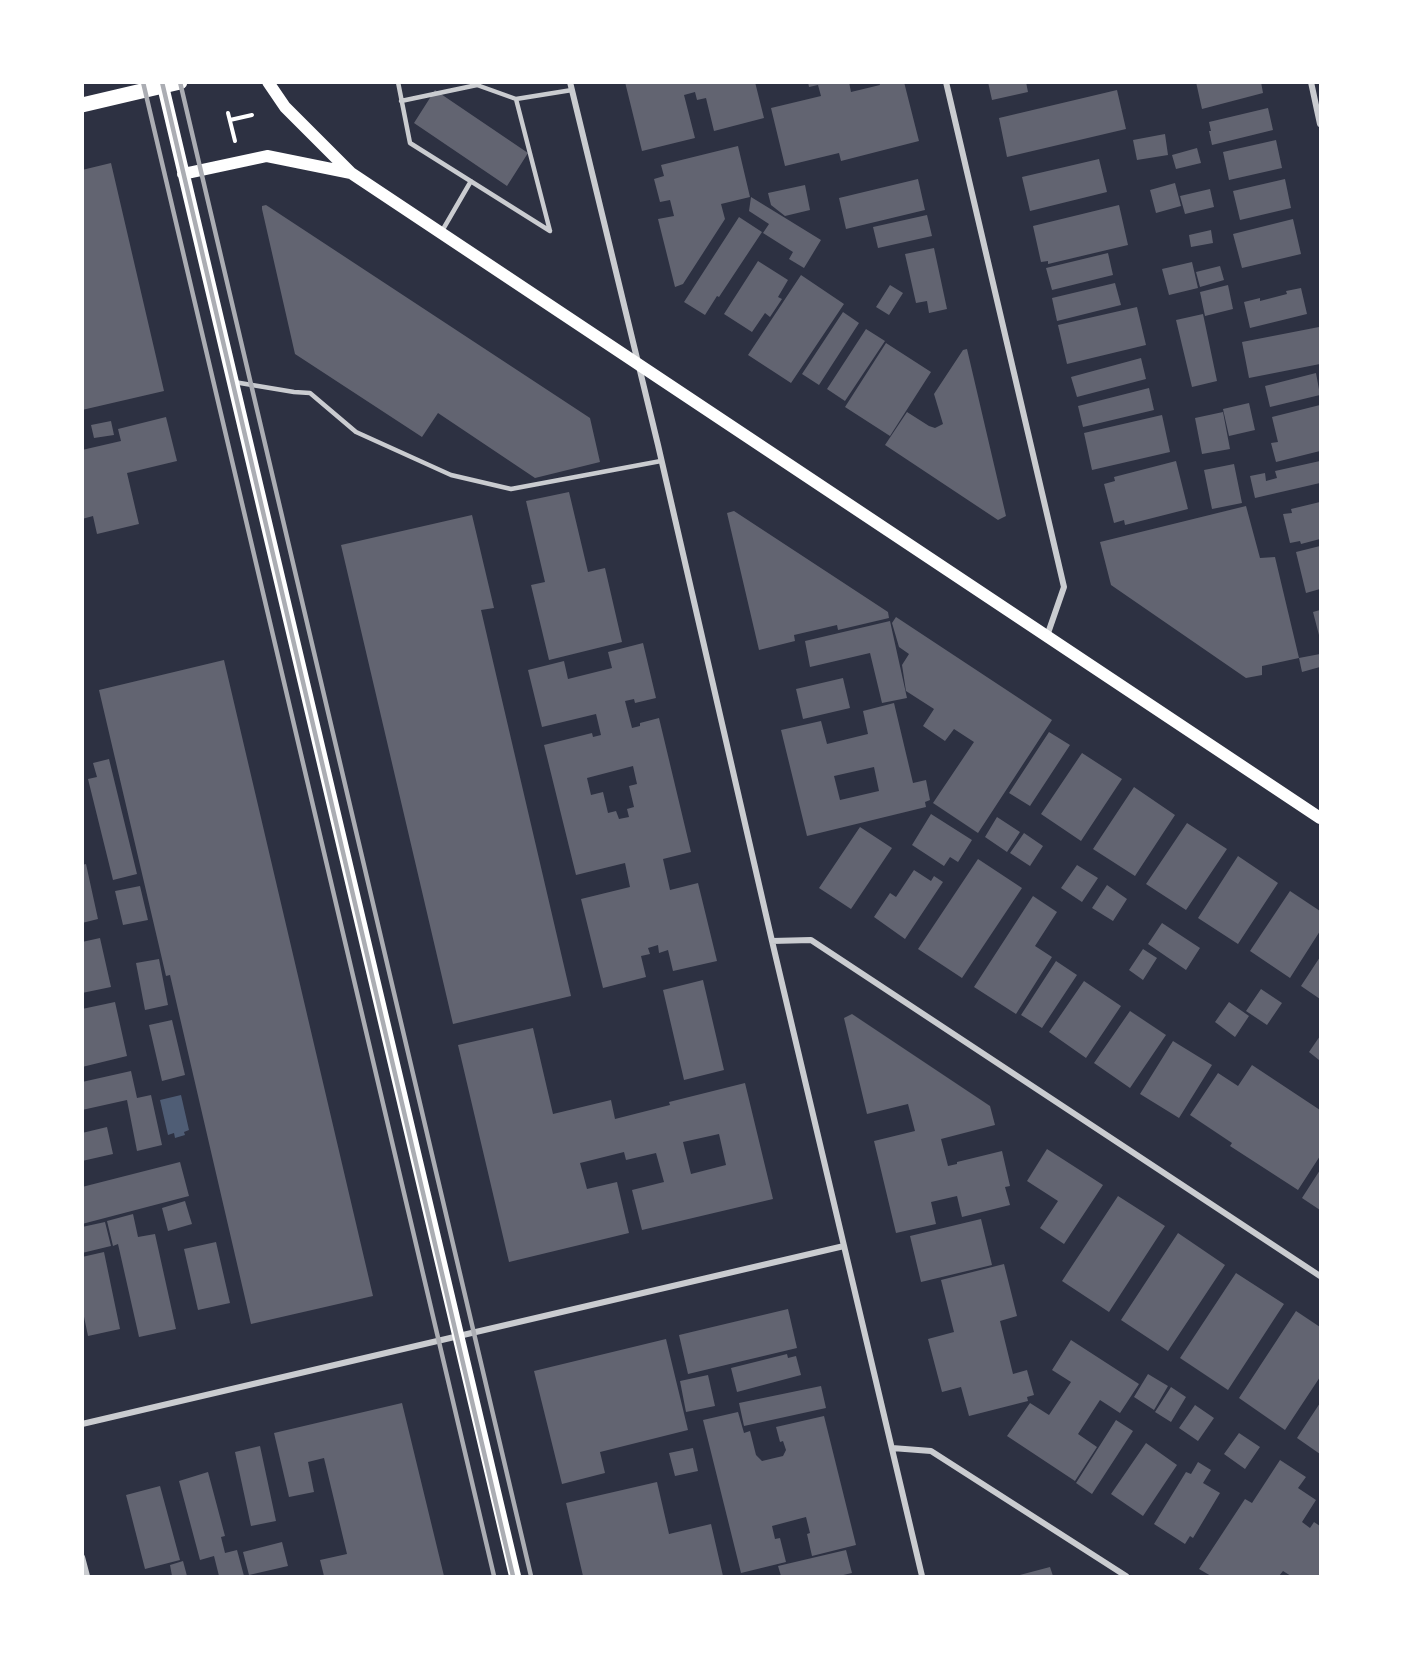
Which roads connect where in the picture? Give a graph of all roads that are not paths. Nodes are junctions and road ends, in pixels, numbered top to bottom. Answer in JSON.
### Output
{"nodes":[{"id":1,"x":180,"y":82,"type":"edge"},
{"id":2,"x":268,"y":82,"type":"edge"},
{"id":3,"x":398,"y":82,"type":"edge"},
{"id":4,"x":570,"y":82,"type":"edge"},
{"id":5,"x":946,"y":82,"type":"edge"},
{"id":6,"x":1311,"y":82,"type":"edge"},
{"id":7,"x":477,"y":84,"type":"edge"},
{"id":8,"x":162,"y":85,"type":"edge"},
{"id":9,"x":572,"y":90,"type":"junction"},
{"id":10,"x":516,"y":99,"type":"junction"},
{"id":11,"x":401,"y":101,"type":"junction"},
{"id":12,"x":82,"y":105,"type":"edge"},
{"id":13,"x":1320,"y":124,"type":"edge"},
{"id":14,"x":351,"y":173,"type":"junction"},
{"id":15,"x":183,"y":174,"type":"junction"},
{"id":16,"x":471,"y":181,"type":"junction"},
{"id":17,"x":441,"y":233,"type":"junction"},
{"id":18,"x":639,"y":364,"type":"junction"},
{"id":19,"x":232,"y":381,"type":"junction"},
{"id":20,"x":661,"y":460,"type":"junction"},
{"id":21,"x":1047,"y":636,"type":"junction"},
{"id":22,"x":1320,"y":818,"type":"edge"},
{"id":23,"x":772,"y":941,"type":"junction"},
{"id":24,"x":844,"y":1246,"type":"junction"},
{"id":25,"x":1320,"y":1276,"type":"edge"},
{"id":26,"x":459,"y":1336,"type":"junction"},
{"id":27,"x":82,"y":1424,"type":"edge"},
{"id":28,"x":892,"y":1448,"type":"junction"},
{"id":29,"x":82,"y":1557,"type":"edge"},
{"id":30,"x":87,"y":1576,"type":"edge"},
{"id":31,"x":515,"y":1576,"type":"edge"},
{"id":32,"x":922,"y":1576,"type":"edge"},
{"id":33,"x":1126,"y":1576,"type":"edge"}],
"edges":[{"from":1,"to":8,"type":"main road"},
{"from":2,"to":14,"type":"main road"},
{"from":3,"to":11,"type":"lane"},
{"from":4,"to":9,"type":"street"},
{"from":5,"to":21,"type":"street"},
{"from":6,"to":13,"type":"street"},
{"from":7,"to":10,"type":"lane"},
{"from":7,"to":11,"type":"lane"},
{"from":8,"to":12,"type":"main road"},
{"from":8,"to":15,"type":"main road"},
{"from":9,"to":10,"type":"lane"},
{"from":9,"to":18,"type":"street"},
{"from":10,"to":16,"type":"lane"},
{"from":11,"to":16,"type":"lane"},
{"from":14,"to":15,"type":"main road"},
{"from":14,"to":17,"type":"main road"},
{"from":15,"to":19,"type":"main road"},
{"from":16,"to":17,"type":"lane"},
{"from":17,"to":18,"type":"main road"},
{"from":18,"to":20,"type":"street"},
{"from":18,"to":21,"type":"main road"},
{"from":19,"to":20,"type":"lane"},
{"from":19,"to":26,"type":"main road"},
{"from":20,"to":23,"type":"street"},
{"from":21,"to":22,"type":"main road"},
{"from":23,"to":24,"type":"street"},
{"from":23,"to":25,"type":"street"},
{"from":24,"to":26,"type":"street"},
{"from":24,"to":28,"type":"street"},
{"from":26,"to":27,"type":"street"},
{"from":26,"to":31,"type":"main road"},
{"from":28,"to":32,"type":"street"},
{"from":28,"to":33,"type":"street"},
{"from":29,"to":30,"type":"street"}]}
